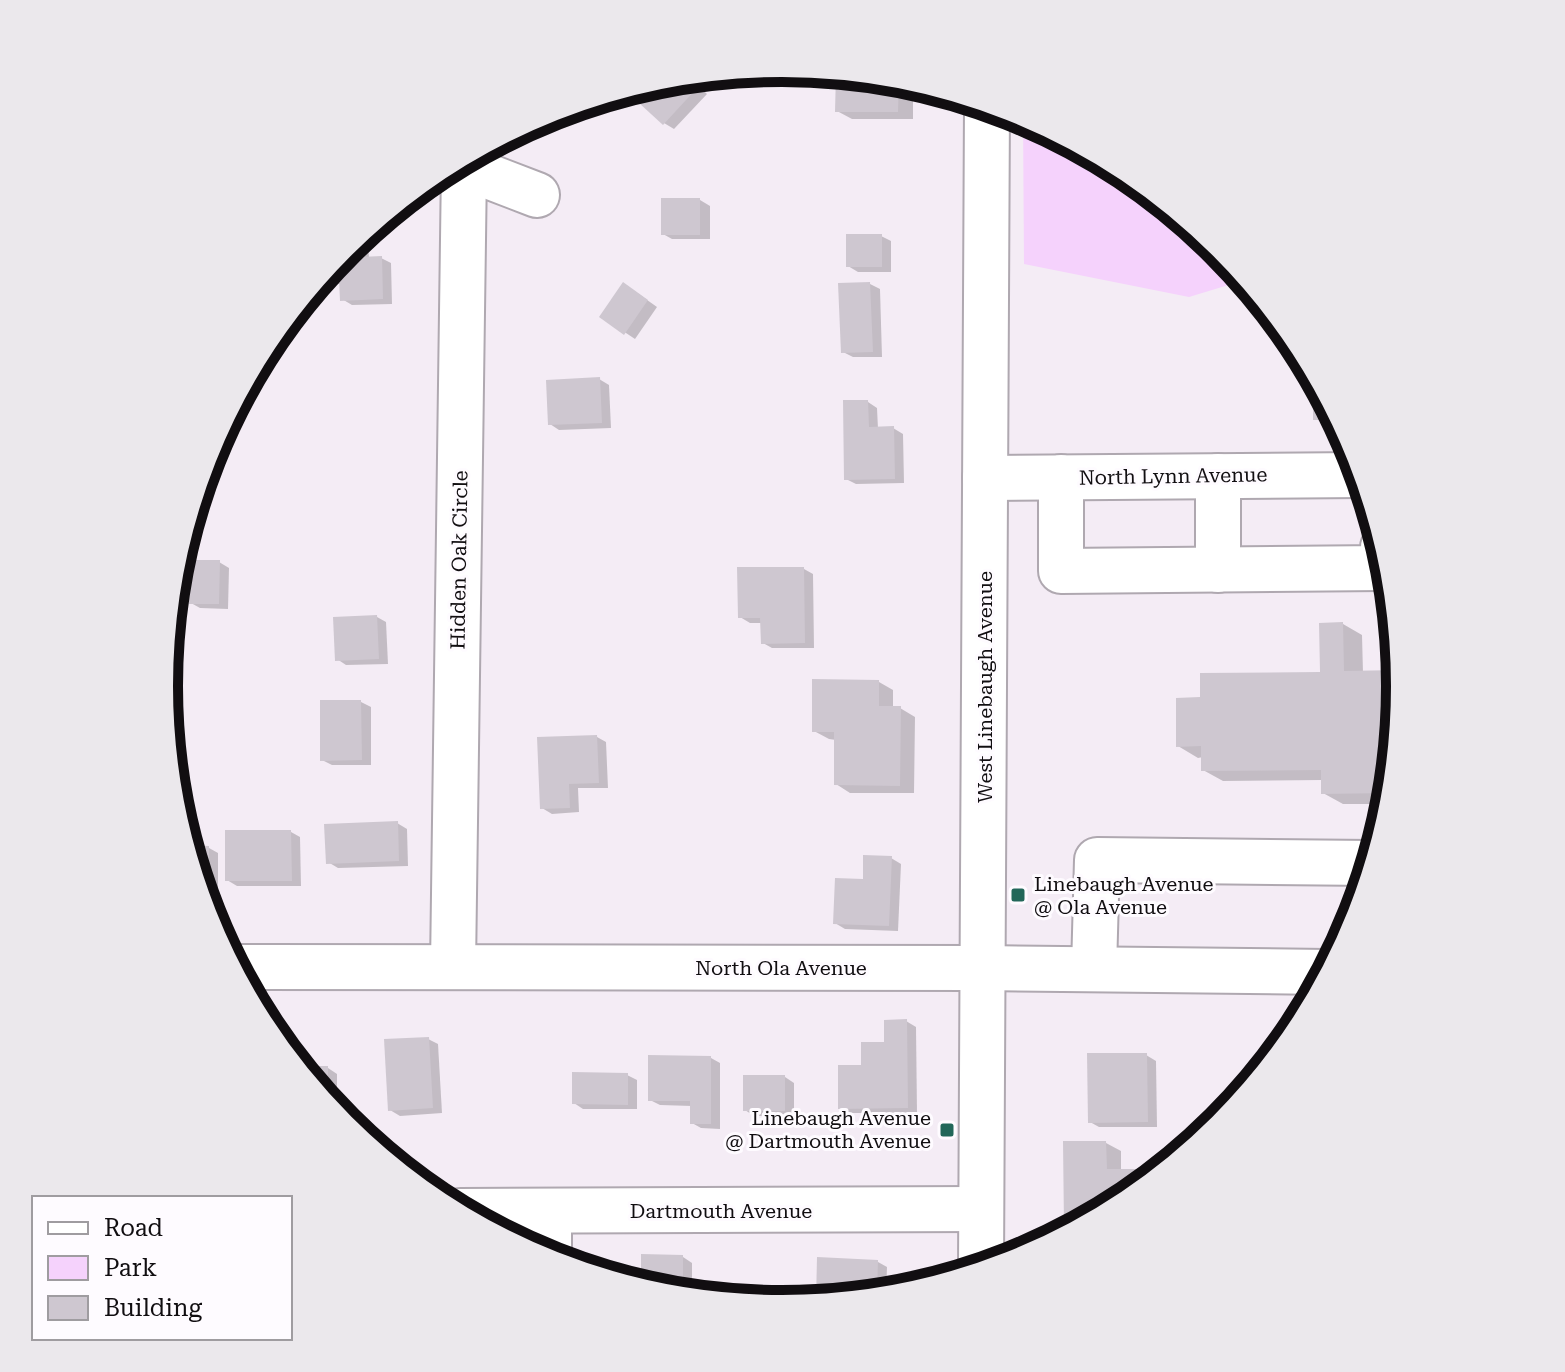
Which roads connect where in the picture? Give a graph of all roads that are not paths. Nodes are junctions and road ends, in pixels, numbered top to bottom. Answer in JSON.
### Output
{"nodes":[{"id":1,"x":987,"y":118,"type":"edge"},
{"id":2,"x":468,"y":171,"type":"edge"},
{"id":3,"x":457,"y":178,"type":"edge"},
{"id":4,"x":537,"y":195,"type":"dead end"},
{"id":5,"x":1348,"y":475,"type":"edge"},
{"id":6,"x":1218,"y":476,"type":"junction"},
{"id":7,"x":1061,"y":477,"type":"junction"},
{"id":8,"x":985,"y":478,"type":"junction"},
{"id":9,"x":1375,"y":568,"type":"edge"},
{"id":10,"x":1218,"y":570,"type":"junction"},
{"id":11,"x":1359,"y":863,"type":"edge"},
{"id":12,"x":248,"y":967,"type":"edge"},
{"id":13,"x":453,"y":967,"type":"junction"},
{"id":14,"x":983,"y":968,"type":"junction"},
{"id":15,"x":1094,"y":969,"type":"junction"},
{"id":16,"x":1314,"y":972,"type":"edge"},
{"id":17,"x":981,"y":1209,"type":"junction"},
{"id":18,"x":484,"y":1211,"type":"edge"},
{"id":19,"x":549,"y":1212,"type":"junction"},
{"id":20,"x":549,"y":1243,"type":"edge"},
{"id":21,"x":981,"y":1256,"type":"edge"}],
"edges":[{"from":1,"to":8,"type":"street","name":"West Linebaugh Avenue"},
{"from":2,"to":4,"type":"street"},
{"from":3,"to":13,"type":"street","name":"Hidden Oak Circle"},
{"from":5,"to":6,"type":"street","name":"North Lynn Avenue"},
{"from":6,"to":7,"type":"street","name":"North Lynn Avenue"},
{"from":6,"to":10,"type":"street"},
{"from":7,"to":8,"type":"street","name":"North Lynn Avenue"},
{"from":7,"to":10,"type":"street"},
{"from":8,"to":14,"type":"street","name":"West Linebaugh Avenue"},
{"from":9,"to":10,"type":"street"},
{"from":11,"to":15,"type":"street"},
{"from":12,"to":13,"type":"street","name":"North Ola Avenue"},
{"from":13,"to":14,"type":"street","name":"North Ola Avenue"},
{"from":14,"to":15,"type":"street","name":"North Ola Avenue"},
{"from":14,"to":17,"type":"street","name":"West Linebaugh Avenue"},
{"from":15,"to":16,"type":"street","name":"North Ola Avenue"},
{"from":17,"to":19,"type":"street","name":"Dartmouth Avenue"},
{"from":17,"to":21,"type":"street","name":"West Linebaugh Avenue"},
{"from":18,"to":19,"type":"street","name":"Dartmouth Avenue"},
{"from":19,"to":20,"type":"street"}]}
